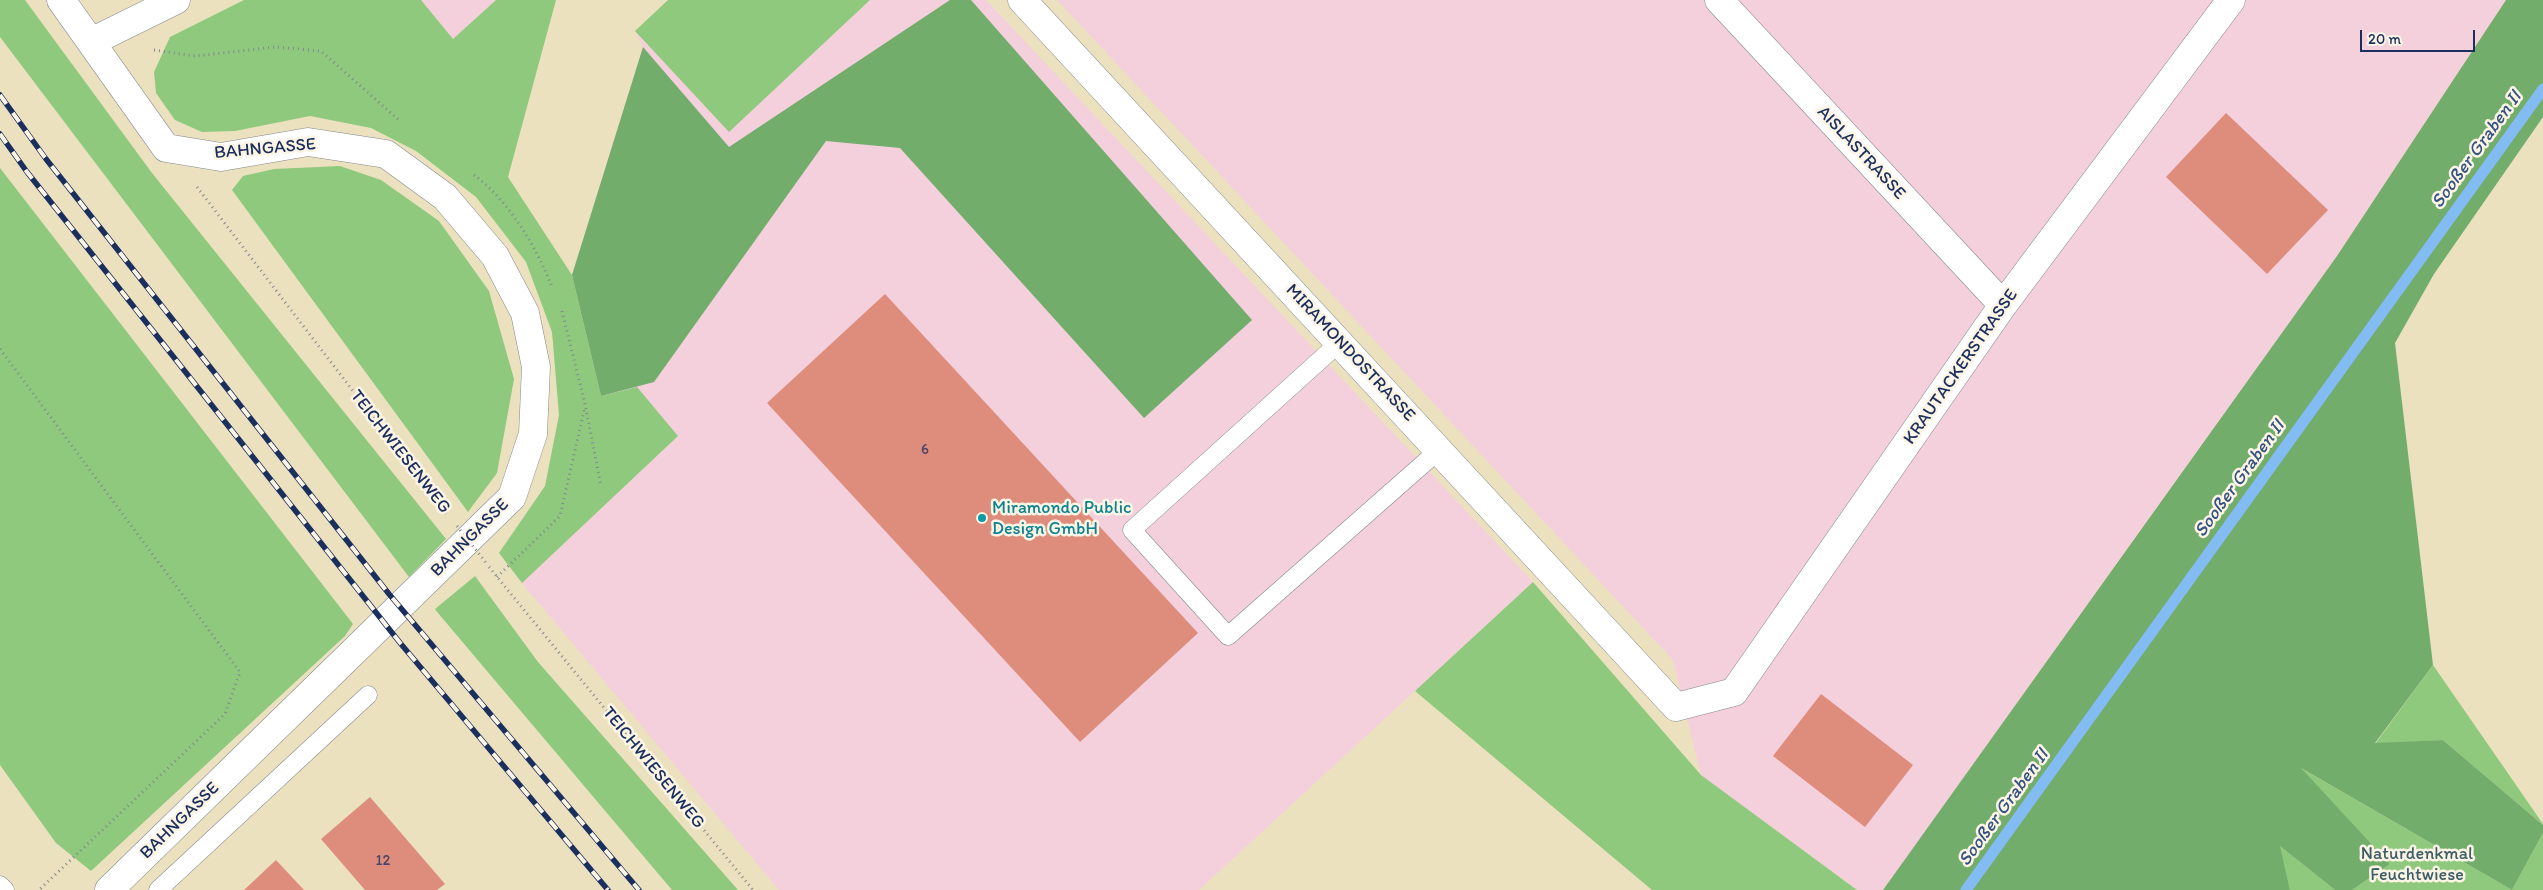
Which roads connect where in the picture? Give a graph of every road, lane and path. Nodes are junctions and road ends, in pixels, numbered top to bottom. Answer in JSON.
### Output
{"nodes":[{"id":1,"x":61,"y":0,"type":"edge"},
{"id":2,"x":176,"y":0,"type":"edge"},
{"id":3,"x":1022,"y":0,"type":"edge"},
{"id":4,"x":1719,"y":0,"type":"edge"},
{"id":5,"x":2231,"y":0,"type":"edge"},
{"id":6,"x":91,"y":42,"type":"junction"},
{"id":7,"x":166,"y":148,"type":"junction"},
{"id":8,"x":2003,"y":305,"type":"junction"},
{"id":9,"x":1340,"y":342,"type":"junction"},
{"id":10,"x":0,"y":349,"type":"edge"},
{"id":11,"x":585,"y":404,"type":"dead end"},
{"id":12,"x":1439,"y":450,"type":"junction"},
{"id":13,"x":497,"y":577,"type":"junction"},
{"id":14,"x":368,"y":695,"type":"dead end"},
{"id":15,"x":1676,"y":707,"type":"joint"},
{"id":16,"x":0,"y":885,"type":"edge"},
{"id":17,"x":5,"y":890,"type":"edge"},
{"id":18,"x":39,"y":890,"type":"edge"},
{"id":19,"x":109,"y":890,"type":"edge"},
{"id":20,"x":158,"y":890,"type":"edge"},
{"id":21,"x":753,"y":890,"type":"edge"}],
"edges":[{"from":1,"to":6,"type":"street"},
{"from":2,"to":6,"type":"street"},
{"from":3,"to":9,"type":"street","name":"MIRAMONDOSTRASSE"},
{"from":4,"to":8,"type":"street","name":"AISLASTRASSE"},
{"from":5,"to":8,"type":"street","name":"KRAUTACKERSTRASSE"},
{"from":6,"to":7,"type":"street"},
{"from":7,"to":13,"type":"path","name":"TEICHWIESENWEG","bridge":true},
{"from":7,"to":19,"type":"street","name":"BAHNGASSE"},
{"from":8,"to":15,"type":"street","name":"KRAUTACKERSTRASSE"},
{"from":9,"to":12,"type":"street","name":"MIRAMONDOSTRASSE"},
{"from":9,"to":12,"type":"lane"},
{"from":10,"to":18,"type":"path"},
{"from":11,"to":13,"type":"path"},
{"from":12,"to":15,"type":"street","name":"MIRAMONDOSTRASSE"},
{"from":13,"to":21,"type":"path","name":"TEICHWIESENWEG"},
{"from":14,"to":20,"type":"lane"},
{"from":16,"to":17,"type":"lane"}]}
